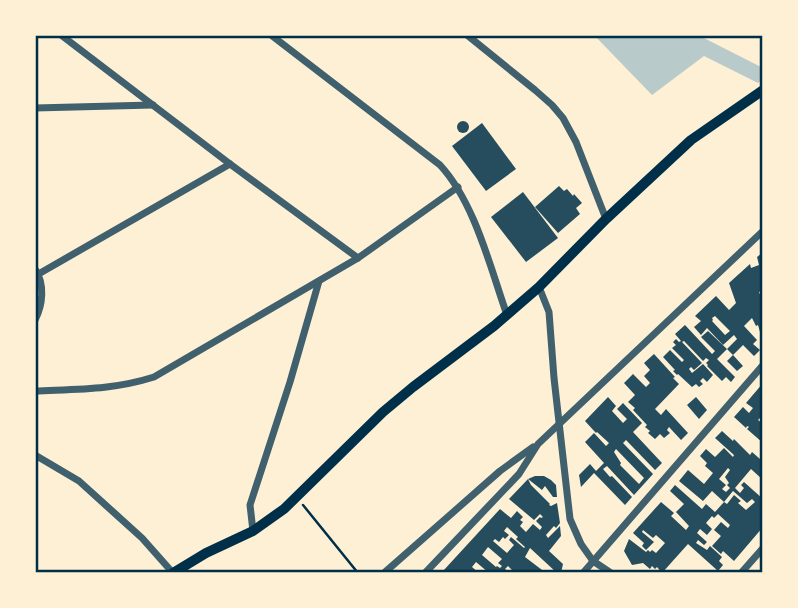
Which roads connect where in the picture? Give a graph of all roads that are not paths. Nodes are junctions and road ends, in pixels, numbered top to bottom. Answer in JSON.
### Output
{"nodes":[{"id":1,"x":61,"y":35,"type":"edge"},
{"id":2,"x":271,"y":35,"type":"edge"},
{"id":3,"x":467,"y":35,"type":"edge"},
{"id":4,"x":763,"y":90,"type":"edge"},
{"id":5,"x":154,"y":105,"type":"junction"},
{"id":6,"x":35,"y":108,"type":"edge"},
{"id":7,"x":230,"y":164,"type":"junction"},
{"id":8,"x":458,"y":187,"type":"junction"},
{"id":9,"x":606,"y":219,"type":"junction"},
{"id":10,"x":763,"y":231,"type":"edge"},
{"id":11,"x":358,"y":258,"type":"junction"},
{"id":12,"x":36,"y":273,"type":"edge"},
{"id":13,"x":319,"y":281,"type":"junction"},
{"id":14,"x":539,"y":287,"type":"junction"},
{"id":15,"x":507,"y":315,"type":"junction"},
{"id":16,"x":35,"y":320,"type":"edge"},
{"id":17,"x":763,"y":365,"type":"edge"},
{"id":18,"x":35,"y":391,"type":"edge"},
{"id":19,"x":560,"y":423,"type":"junction"},
{"id":20,"x":538,"y":444,"type":"junction"},
{"id":21,"x":35,"y":455,"type":"edge"},
{"id":22,"x":253,"y":531,"type":"junction"},
{"id":23,"x":763,"y":548,"type":"edge"},
{"id":24,"x":593,"y":561,"type":"junction"},
{"id":25,"x":173,"y":573,"type":"edge"},
{"id":26,"x":384,"y":573,"type":"edge"},
{"id":27,"x":425,"y":573,"type":"edge"},
{"id":28,"x":583,"y":573,"type":"edge"},
{"id":29,"x":611,"y":573,"type":"edge"},
{"id":30,"x":741,"y":573,"type":"edge"}],
"edges":[{"from":1,"to":5,"type":"street"},
{"from":2,"to":8,"type":"street"},
{"from":3,"to":9,"type":"street"},
{"from":4,"to":9,"type":"main road"},
{"from":5,"to":6,"type":"street"},
{"from":5,"to":7,"type":"street"},
{"from":7,"to":11,"type":"street"},
{"from":7,"to":12,"type":"street"},
{"from":8,"to":11,"type":"street"},
{"from":8,"to":15,"type":"street"},
{"from":9,"to":14,"type":"main road"},
{"from":10,"to":19,"type":"street"},
{"from":11,"to":13,"type":"street"},
{"from":12,"to":16,"type":"street"},
{"from":13,"to":18,"type":"street"},
{"from":13,"to":22,"type":"street"},
{"from":14,"to":15,"type":"main road"},
{"from":14,"to":19,"type":"street"},
{"from":15,"to":22,"type":"main road"},
{"from":17,"to":24,"type":"street"},
{"from":19,"to":20,"type":"street"},
{"from":19,"to":24,"type":"street"},
{"from":20,"to":26,"type":"street"},
{"from":20,"to":27,"type":"street"},
{"from":21,"to":25,"type":"street"},
{"from":22,"to":25,"type":"main road"},
{"from":23,"to":30,"type":"street"},
{"from":24,"to":28,"type":"street"},
{"from":24,"to":29,"type":"street"}]}
